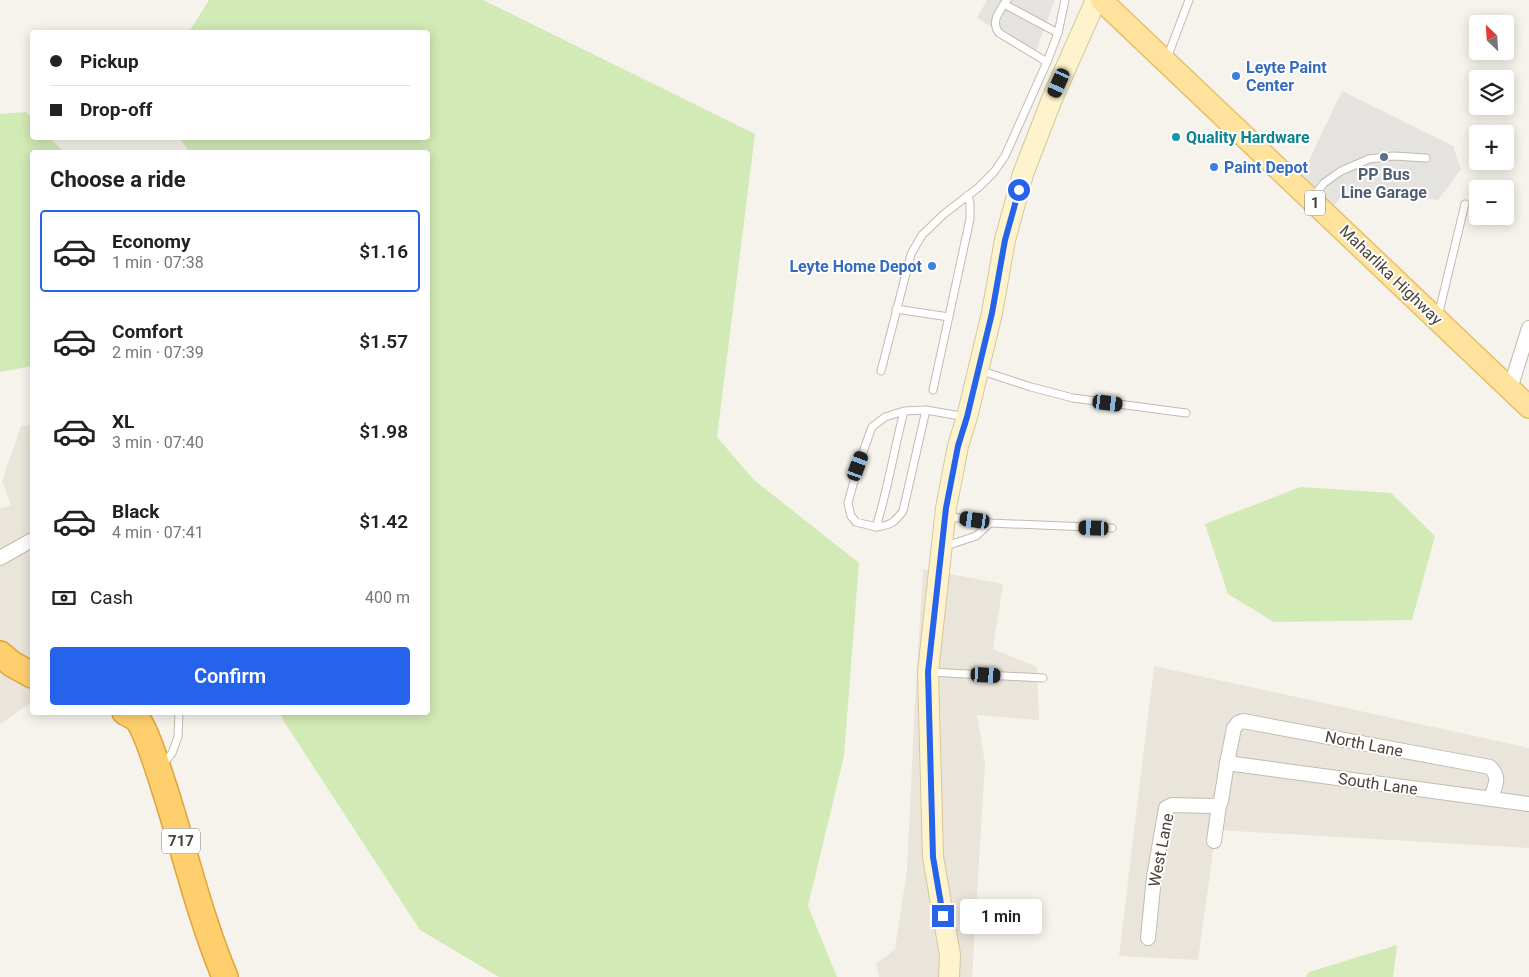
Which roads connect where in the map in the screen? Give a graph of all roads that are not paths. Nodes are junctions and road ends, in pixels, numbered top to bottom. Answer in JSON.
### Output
{"nodes":[{"id":1,"x":1065,"y":0,"type":"edge"},
{"id":2,"x":1096,"y":0,"type":"edge"},
{"id":3,"x":1101,"y":0,"type":"edge"},
{"id":4,"x":1189,"y":0,"type":"edge"},
{"id":5,"x":1005,"y":2,"type":"edge"},
{"id":6,"x":1058,"y":33,"type":"junction"},
{"id":7,"x":1048,"y":62,"type":"junction"},
{"id":8,"x":1166,"y":62,"type":"junction"},
{"id":9,"x":1426,"y":158,"type":"dead end"},
{"id":10,"x":968,"y":195,"type":"junction"},
{"id":11,"x":1311,"y":199,"type":"junction"},
{"id":12,"x":1465,"y":204,"type":"dead end"},
{"id":13,"x":896,"y":309,"type":"junction"},
{"id":14,"x":949,"y":317,"type":"junction"},
{"id":15,"x":1437,"y":319,"type":"junction"},
{"id":16,"x":1529,"y":328,"type":"edge"},
{"id":17,"x":978,"y":370,"type":"junction"},
{"id":18,"x":881,"y":372,"type":"dead end"},
{"id":19,"x":1510,"y":389,"type":"junction"},
{"id":20,"x":933,"y":390,"type":"dead end"},
{"id":21,"x":1529,"y":407,"type":"edge"},
{"id":22,"x":926,"y":410,"type":"junction"},
{"id":23,"x":904,"y":412,"type":"junction"},
{"id":24,"x":1186,"y":413,"type":"dead end"},
{"id":25,"x":967,"y":417,"type":"junction"},
{"id":26,"x":945,"y":516,"type":"junction"},
{"id":27,"x":990,"y":523,"type":"junction"},
{"id":28,"x":876,"y":527,"type":"junction"},
{"id":29,"x":1112,"y":528,"type":"dead end"},
{"id":30,"x":30,"y":541,"type":"edge"},
{"id":31,"x":942,"y":548,"type":"junction"},
{"id":32,"x":0,"y":558,"type":"edge"},
{"id":33,"x":0,"y":654,"type":"edge"},
{"id":34,"x":928,"y":672,"type":"junction"},
{"id":35,"x":30,"y":674,"type":"edge"},
{"id":36,"x":1043,"y":678,"type":"dead end"},
{"id":37,"x":130,"y":715,"type":"edge"},
{"id":38,"x":179,"y":715,"type":"edge"},
{"id":39,"x":1227,"y":763,"type":"junction"},
{"id":40,"x":158,"y":770,"type":"junction"},
{"id":41,"x":1491,"y":798,"type":"junction"},
{"id":42,"x":1529,"y":804,"type":"edge"},
{"id":43,"x":1219,"y":805,"type":"junction"},
{"id":44,"x":1214,"y":841,"type":"dead end"},
{"id":45,"x":1148,"y":938,"type":"dead end"},
{"id":46,"x":225,"y":977,"type":"edge"},
{"id":47,"x":949,"y":977,"type":"edge"}],
"edges":[{"from":1,"to":6,"type":"lane"},
{"from":2,"to":17,"type":"street"},
{"from":3,"to":8,"type":"main road","name":"Maharlika Highway","number":"1"},
{"from":4,"to":8,"type":"lane"},
{"from":5,"to":6,"type":"lane"},
{"from":5,"to":7,"type":"lane"},
{"from":6,"to":7,"type":"lane"},
{"from":7,"to":10,"type":"lane"},
{"from":8,"to":11,"type":"main road","name":"Maharlika Highway","number":"1"},
{"from":9,"to":11,"type":"lane"},
{"from":10,"to":13,"type":"lane"},
{"from":10,"to":14,"type":"lane"},
{"from":11,"to":15,"type":"main road","name":"Maharlika Highway","number":"1"},
{"from":12,"to":15,"type":"lane"},
{"from":13,"to":14,"type":"lane"},
{"from":13,"to":18,"type":"lane"},
{"from":14,"to":20,"type":"lane"},
{"from":15,"to":19,"type":"main road","name":"Maharlika Highway","number":"1"},
{"from":16,"to":19,"type":"street"},
{"from":17,"to":24,"type":"lane"},
{"from":17,"to":25,"type":"street"},
{"from":19,"to":21,"type":"main road","name":"Maharlika Highway","number":"1"},
{"from":22,"to":23,"type":"lane"},
{"from":22,"to":25,"type":"lane"},
{"from":22,"to":28,"type":"lane"},
{"from":23,"to":28,"type":"lane"},
{"from":23,"to":28,"type":"lane"},
{"from":25,"to":26,"type":"street"},
{"from":26,"to":27,"type":"lane"},
{"from":26,"to":31,"type":"street"},
{"from":27,"to":29,"type":"lane"},
{"from":27,"to":31,"type":"lane"},
{"from":30,"to":32,"type":"street"},
{"from":31,"to":34,"type":"street"},
{"from":33,"to":35,"type":"highway"},
{"from":34,"to":36,"type":"lane"},
{"from":34,"to":47,"type":"street"},
{"from":37,"to":40,"type":"highway","number":"717"},
{"from":38,"to":40,"type":"lane"},
{"from":39,"to":41,"type":"street","name":"South Lane"},
{"from":39,"to":41,"type":"street","name":"North Lane"},
{"from":39,"to":43,"type":"street"},
{"from":40,"to":46,"type":"highway","number":"717"},
{"from":41,"to":42,"type":"street","name":"South Lane"},
{"from":43,"to":44,"type":"street"},
{"from":43,"to":45,"type":"street","name":"West Lane"}]}
